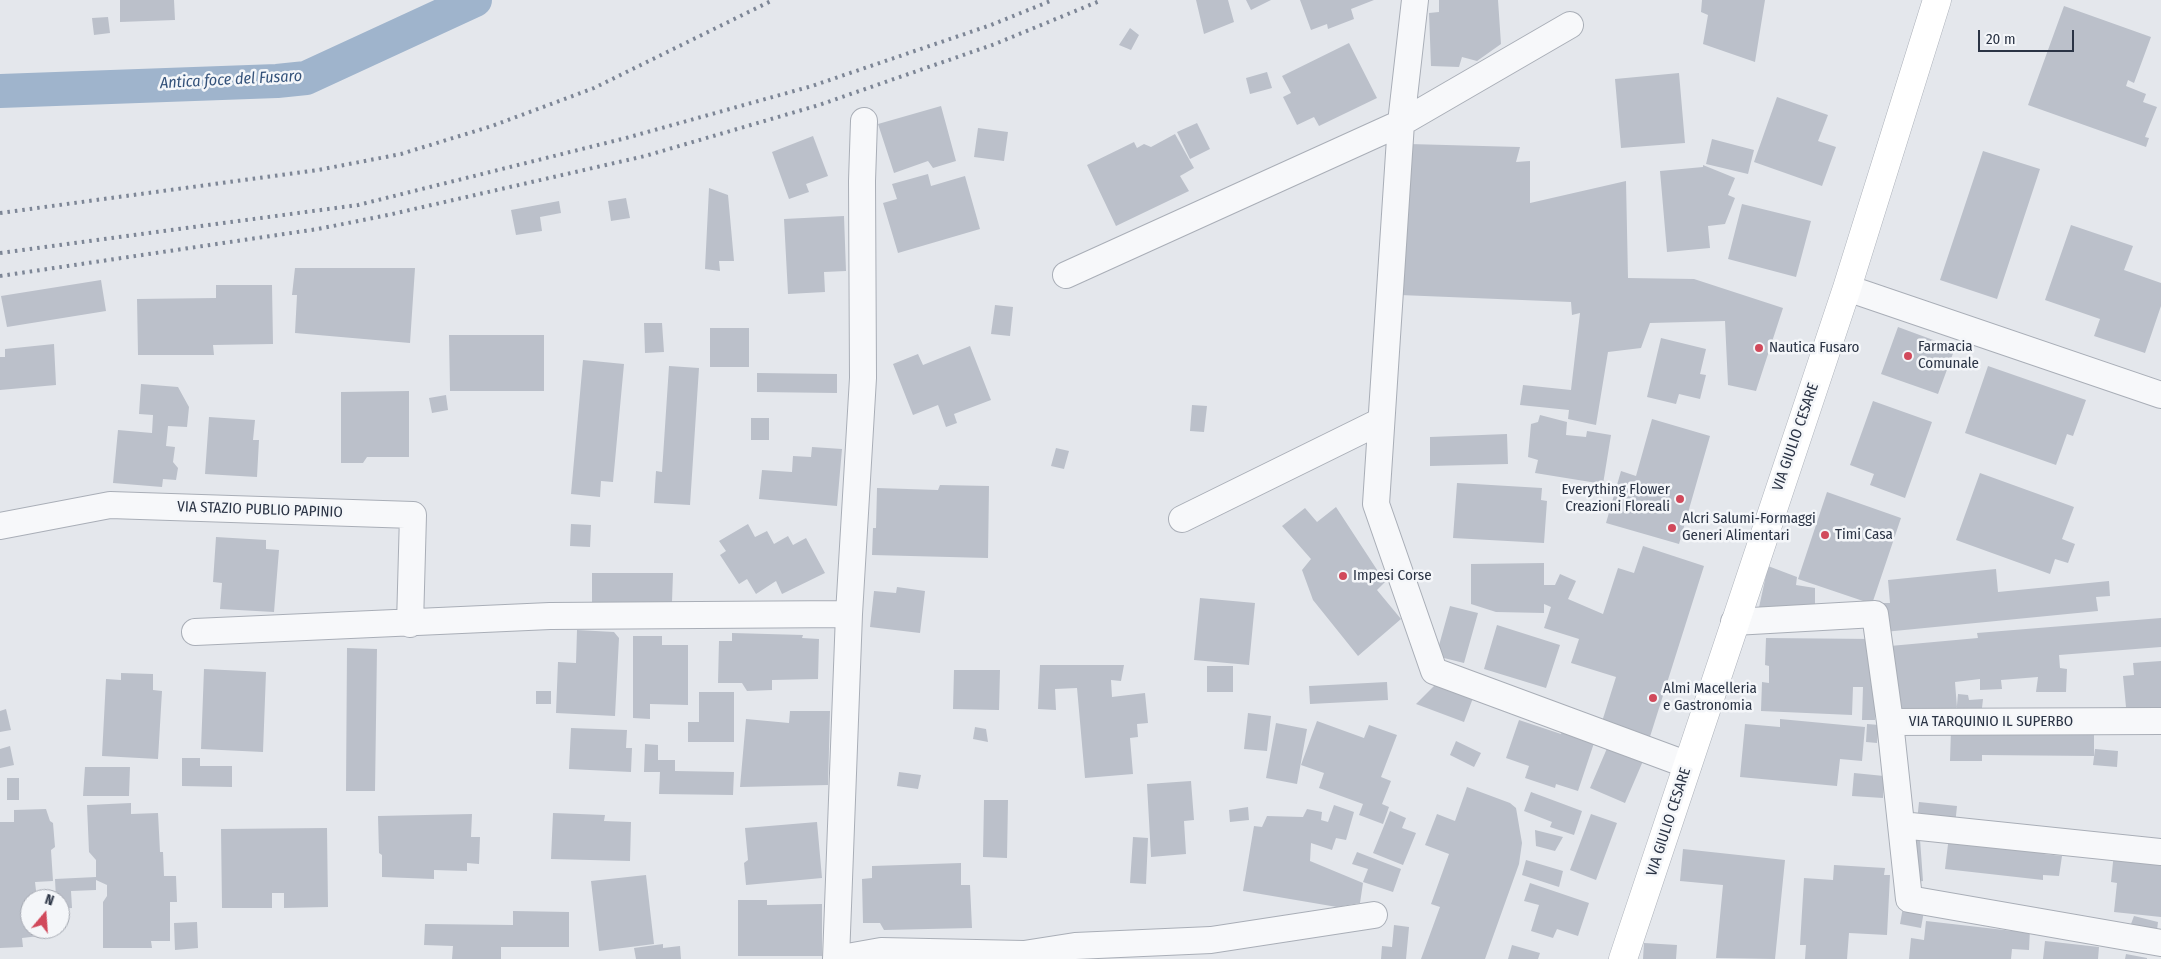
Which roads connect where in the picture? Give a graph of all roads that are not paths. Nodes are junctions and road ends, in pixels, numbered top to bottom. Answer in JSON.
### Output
{"nodes":[{"id":1,"x":1415,"y":0,"type":"edge"},
{"id":2,"x":1937,"y":0,"type":"edge"},
{"id":3,"x":1570,"y":24,"type":"dead end"},
{"id":4,"x":864,"y":121,"type":"dead end"},
{"id":5,"x":1401,"y":122,"type":"junction"},
{"id":6,"x":1066,"y":274,"type":"dead end"},
{"id":7,"x":1847,"y":288,"type":"junction"},
{"id":8,"x":2161,"y":395,"type":"edge"},
{"id":9,"x":1381,"y":421,"type":"junction"},
{"id":10,"x":1182,"y":519,"type":"dead end"},
{"id":11,"x":0,"y":526,"type":"edge"},
{"id":12,"x":850,"y":614,"type":"junction"},
{"id":13,"x":1734,"y":622,"type":"junction"},
{"id":14,"x":410,"y":624,"type":"junction"},
{"id":15,"x":195,"y":632,"type":"dead end"},
{"id":16,"x":2161,"y":721,"type":"edge"},
{"id":17,"x":1890,"y":722,"type":"junction"},
{"id":18,"x":1688,"y":765,"type":"junction"},
{"id":19,"x":1901,"y":825,"type":"junction"},
{"id":20,"x":2161,"y":852,"type":"edge"},
{"id":21,"x":1374,"y":916,"type":"dead end"},
{"id":22,"x":2161,"y":943,"type":"edge"},
{"id":23,"x":1028,"y":957,"type":"edge"},
{"id":24,"x":836,"y":959,"type":"edge"},
{"id":25,"x":1623,"y":959,"type":"edge"}],
"edges":[{"from":1,"to":5,"type":"street"},
{"from":2,"to":7,"type":"street","name":"VIA GIULIO CESARE"},
{"from":3,"to":5,"type":"street"},
{"from":4,"to":12,"type":"street"},
{"from":5,"to":6,"type":"street"},
{"from":5,"to":9,"type":"street"},
{"from":7,"to":8,"type":"street"},
{"from":7,"to":13,"type":"street","name":"VIA GIULIO CESARE"},
{"from":9,"to":10,"type":"street"},
{"from":9,"to":18,"type":"street"},
{"from":11,"to":14,"type":"street","name":"VIA STAZIO PUBLIO PAPINIO"},
{"from":12,"to":14,"type":"street"},
{"from":12,"to":24,"type":"street"},
{"from":13,"to":17,"type":"street","name":"VIA TARQUINIO IL SUPERBO"},
{"from":13,"to":18,"type":"street","name":"VIA GIULIO CESARE"},
{"from":14,"to":15,"type":"street"},
{"from":16,"to":17,"type":"street","name":"VIA TARQUINIO IL SUPERBO"},
{"from":17,"to":19,"type":"street"},
{"from":18,"to":25,"type":"street","name":"VIA GIULIO CESARE"},
{"from":19,"to":20,"type":"street"},
{"from":19,"to":22,"type":"street"},
{"from":21,"to":23,"type":"street"},
{"from":23,"to":24,"type":"street"}]}
